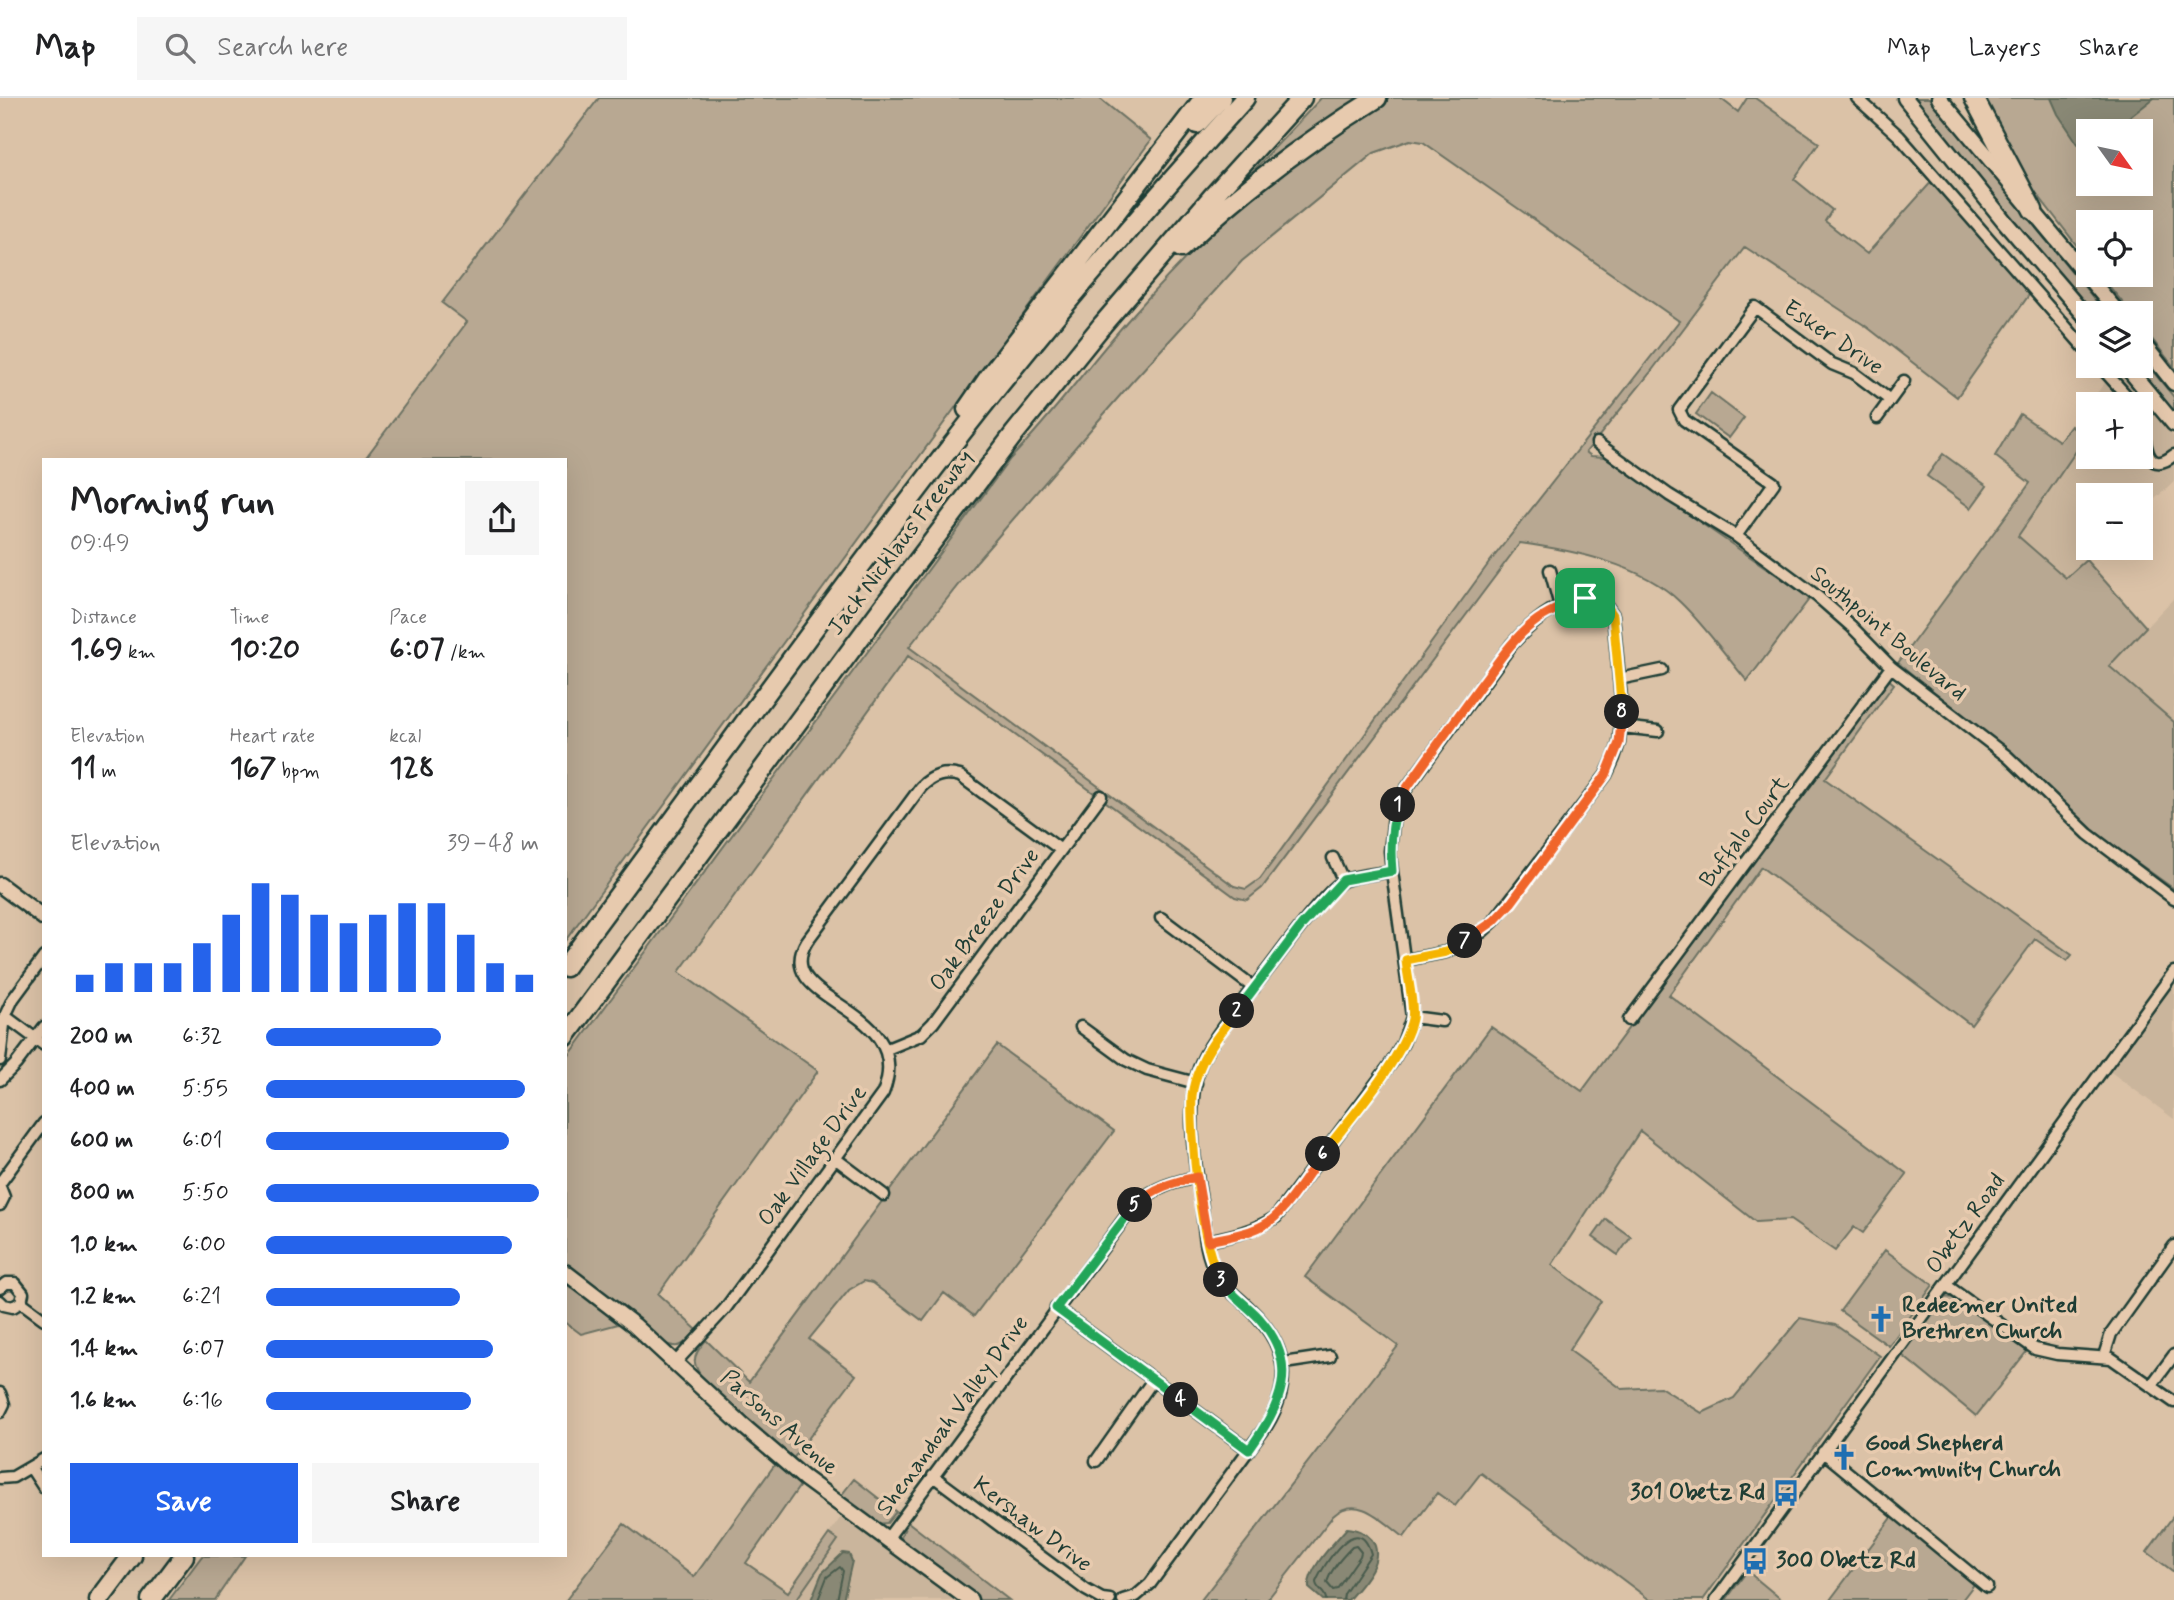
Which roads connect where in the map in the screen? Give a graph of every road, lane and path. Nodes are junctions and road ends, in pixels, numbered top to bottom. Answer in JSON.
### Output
{"nodes":[{"id":1,"x":1204,"y":98,"type":"edge"},
{"id":2,"x":1221,"y":98,"type":"edge"},
{"id":3,"x":1245,"y":98,"type":"edge"},
{"id":4,"x":1302,"y":98,"type":"edge"},
{"id":5,"x":1377,"y":98,"type":"edge"},
{"id":6,"x":1857,"y":98,"type":"edge"},
{"id":7,"x":1905,"y":98,"type":"edge"},
{"id":8,"x":1939,"y":98,"type":"edge"},
{"id":9,"x":1974,"y":98,"type":"edge"},
{"id":10,"x":2033,"y":210,"type":"junction"},
{"id":11,"x":1068,"y":275,"type":"junction"},
{"id":12,"x":2108,"y":301,"type":"edge"},
{"id":13,"x":2076,"y":305,"type":"edge"},
{"id":14,"x":1103,"y":324,"type":"junction"},
{"id":15,"x":2076,"y":338,"type":"edge"},
{"id":16,"x":2153,"y":356,"type":"edge"},
{"id":17,"x":2111,"y":378,"type":"edge"},
{"id":18,"x":2136,"y":378,"type":"edge"},
{"id":19,"x":1904,"y":381,"type":"dead end"},
{"id":20,"x":2174,"y":383,"type":"edge"},
{"id":21,"x":2123,"y":392,"type":"edge"},
{"id":22,"x":1890,"y":400,"type":"junction"},
{"id":23,"x":1877,"y":418,"type":"dead end"},
{"id":24,"x":2174,"y":424,"type":"edge"},
{"id":25,"x":1597,"y":443,"type":"dead end"},
{"id":26,"x":2174,"y":455,"type":"edge"},
{"id":27,"x":2153,"y":458,"type":"edge"},
{"id":28,"x":1736,"y":536,"type":"junction"},
{"id":29,"x":870,"y":554,"type":"junction"},
{"id":30,"x":1549,"y":570,"type":"dead end"},
{"id":31,"x":1560,"y":606,"type":"junction"},
{"id":32,"x":1891,"y":667,"type":"junction"},
{"id":33,"x":1662,"y":670,"type":"dead end"},
{"id":34,"x":1619,"y":679,"type":"junction"},
{"id":35,"x":1622,"y":727,"type":"junction"},
{"id":36,"x":1658,"y":731,"type":"dead end"},
{"id":37,"x":1101,"y":796,"type":"dead end"},
{"id":38,"x":1061,"y":850,"type":"junction"},
{"id":39,"x":1333,"y":858,"type":"dead end"},
{"id":40,"x":1392,"y":871,"type":"junction"},
{"id":41,"x":1343,"y":880,"type":"junction"},
{"id":42,"x":0,"y":885,"type":"edge"},
{"id":43,"x":2174,"y":899,"type":"edge"},
{"id":44,"x":42,"y":916,"type":"edge"},
{"id":45,"x":1161,"y":918,"type":"dead end"},
{"id":46,"x":42,"y":960,"type":"edge"},
{"id":47,"x":1406,"y":960,"type":"junction"},
{"id":48,"x":567,"y":964,"type":"edge"},
{"id":49,"x":2174,"y":972,"type":"edge"},
{"id":50,"x":1254,"y":988,"type":"junction"},
{"id":51,"x":5,"y":1017,"type":"junction"},
{"id":52,"x":1412,"y":1017,"type":"junction"},
{"id":53,"x":1629,"y":1020,"type":"dead end"},
{"id":54,"x":1442,"y":1021,"type":"dead end"},
{"id":55,"x":1081,"y":1027,"type":"dead end"},
{"id":56,"x":567,"y":1034,"type":"edge"},
{"id":57,"x":39,"y":1042,"type":"edge"},
{"id":58,"x":887,"y":1049,"type":"junction"},
{"id":59,"x":0,"y":1060,"type":"edge"},
{"id":60,"x":0,"y":1080,"type":"edge"},
{"id":61,"x":1196,"y":1083,"type":"junction"},
{"id":62,"x":42,"y":1126,"type":"edge"},
{"id":63,"x":836,"y":1159,"type":"junction"},
{"id":64,"x":1197,"y":1177,"type":"junction"},
{"id":65,"x":0,"y":1185,"type":"edge"},
{"id":66,"x":884,"y":1195,"type":"dead end"},
{"id":67,"x":0,"y":1205,"type":"edge"},
{"id":68,"x":1208,"y":1241,"type":"junction"},
{"id":69,"x":2174,"y":1246,"type":"edge"},
{"id":70,"x":567,"y":1273,"type":"edge"},
{"id":71,"x":1946,"y":1285,"type":"junction"},
{"id":72,"x":0,"y":1288,"type":"edge"},
{"id":73,"x":0,"y":1301,"type":"edge"},
{"id":74,"x":21,"y":1302,"type":"junction"},
{"id":75,"x":1056,"y":1308,"type":"junction"},
{"id":76,"x":42,"y":1318,"type":"edge"},
{"id":77,"x":2174,"y":1355,"type":"edge"},
{"id":78,"x":1330,"y":1356,"type":"dead end"},
{"id":79,"x":2104,"y":1356,"type":"junction"},
{"id":80,"x":675,"y":1363,"type":"junction"},
{"id":81,"x":1284,"y":1363,"type":"junction"},
{"id":82,"x":1153,"y":1380,"type":"junction"},
{"id":83,"x":2151,"y":1386,"type":"junction"},
{"id":84,"x":0,"y":1393,"type":"edge"},
{"id":85,"x":2174,"y":1402,"type":"edge"},
{"id":86,"x":0,"y":1412,"type":"edge"},
{"id":87,"x":1249,"y":1450,"type":"junction"},
{"id":88,"x":1824,"y":1452,"type":"junction"},
{"id":89,"x":42,"y":1460,"type":"edge"},
{"id":90,"x":1096,"y":1461,"type":"dead end"},
{"id":91,"x":31,"y":1468,"type":"junction"},
{"id":92,"x":933,"y":1476,"type":"junction"},
{"id":93,"x":0,"y":1478,"type":"edge"},
{"id":94,"x":42,"y":1485,"type":"edge"},
{"id":95,"x":887,"y":1539,"type":"junction"},
{"id":96,"x":131,"y":1557,"type":"edge"},
{"id":97,"x":183,"y":1557,"type":"edge"},
{"id":98,"x":1987,"y":1587,"type":"dead end"},
{"id":99,"x":99,"y":1600,"type":"edge"},
{"id":100,"x":151,"y":1600,"type":"edge"},
{"id":101,"x":970,"y":1600,"type":"edge"},
{"id":102,"x":1110,"y":1600,"type":"edge"},
{"id":103,"x":1123,"y":1600,"type":"edge"},
{"id":104,"x":1716,"y":1600,"type":"edge"}],
"edges":[{"from":1,"to":11,"type":"highway"},
{"from":2,"to":11,"type":"highway"},
{"from":3,"to":29,"type":"highway","name":"Jack Nicklaus Freeway"},
{"from":4,"to":14,"type":"highway","name":"Jack Nicklaus Freeway"},
{"from":5,"to":14,"type":"highway"},
{"from":6,"to":15,"type":"street"},
{"from":7,"to":13,"type":"main road"},
{"from":8,"to":10,"type":"main road"},
{"from":9,"to":10,"type":"highway"},
{"from":10,"to":12,"type":"main road"},
{"from":11,"to":29,"type":"highway"},
{"from":14,"to":56,"type":"highway","name":"Jack Nicklaus Freeway"},
{"from":16,"to":20,"type":"main road"},
{"from":17,"to":21,"type":"street"},
{"from":18,"to":24,"type":"main road"},
{"from":19,"to":22,"type":"street"},
{"from":22,"to":23,"type":"street"},
{"from":22,"to":28,"type":"street","name":"Esker Drive"},
{"from":25,"to":28,"type":"street","name":"Southpoint Boulevard"},
{"from":26,"to":27,"type":"street"},
{"from":28,"to":32,"type":"street","name":"Southpoint Boulevard"},
{"from":29,"to":48,"type":"highway","name":"Jack Nicklaus Freeway"},
{"from":30,"to":31,"type":"street"},
{"from":31,"to":34,"type":"street"},
{"from":31,"to":40,"type":"street"},
{"from":32,"to":43,"type":"street","name":"Southpoint Boulevard"},
{"from":32,"to":53,"type":"street","name":"Buffalo Court"},
{"from":33,"to":34,"type":"street"},
{"from":34,"to":35,"type":"street"},
{"from":35,"to":36,"type":"street"},
{"from":35,"to":47,"type":"street"},
{"from":37,"to":38,"type":"street","name":"Oak Breeze Drive"},
{"from":38,"to":58,"type":"street","name":"Oak Breeze Drive"},
{"from":38,"to":58,"type":"street"},
{"from":39,"to":41,"type":"street"},
{"from":40,"to":41,"type":"street"},
{"from":40,"to":47,"type":"street"},
{"from":41,"to":50,"type":"street"},
{"from":42,"to":44,"type":"main road"},
{"from":45,"to":50,"type":"street"},
{"from":46,"to":51,"type":"street"},
{"from":47,"to":52,"type":"street"},
{"from":49,"to":71,"type":"street","name":"Obetz Road"},
{"from":50,"to":61,"type":"street"},
{"from":51,"to":57,"type":"street"},
{"from":51,"to":59,"type":"street"},
{"from":52,"to":54,"type":"street"},
{"from":52,"to":68,"type":"street"},
{"from":55,"to":61,"type":"street"},
{"from":57,"to":60,"type":"street"},
{"from":58,"to":63,"type":"street","name":"Oak Village Drive"},
{"from":61,"to":64,"type":"street"},
{"from":62,"to":65,"type":"street"},
{"from":63,"to":66,"type":"street"},
{"from":63,"to":80,"type":"street","name":"Oak Village Drive"},
{"from":64,"to":68,"type":"street"},
{"from":64,"to":75,"type":"street","name":"Shenandoah Valley Drive"},
{"from":65,"to":67,"type":"street"},
{"from":68,"to":81,"type":"street"},
{"from":69,"to":79,"type":"street"},
{"from":70,"to":80,"type":"main road","name":"Parsons Avenue"},
{"from":71,"to":79,"type":"street"},
{"from":71,"to":88,"type":"street","name":"Obetz Road"},
{"from":72,"to":74,"type":"street"},
{"from":73,"to":74,"type":"street"},
{"from":74,"to":76,"type":"street"},
{"from":75,"to":82,"type":"street"},
{"from":75,"to":92,"type":"street","name":"Shenandoah Valley Drive"},
{"from":77,"to":83,"type":"street"},
{"from":78,"to":81,"type":"street"},
{"from":79,"to":83,"type":"street"},
{"from":80,"to":95,"type":"main road","name":"Parsons Avenue"},
{"from":81,"to":87,"type":"street"},
{"from":82,"to":87,"type":"street"},
{"from":82,"to":90,"type":"street"},
{"from":83,"to":85,"type":"street"},
{"from":84,"to":86,"type":"street"},
{"from":87,"to":103,"type":"street"},
{"from":88,"to":98,"type":"street"},
{"from":88,"to":104,"type":"street","name":"Obetz Road"},
{"from":89,"to":91,"type":"street"},
{"from":91,"to":93,"type":"street"},
{"from":91,"to":94,"type":"street"},
{"from":92,"to":95,"type":"street","name":"Shenandoah Valley Drive"},
{"from":92,"to":102,"type":"street","name":"Kershaw Drive"},
{"from":95,"to":101,"type":"main road","name":"Parsons Avenue"},
{"from":96,"to":99,"type":"highway"},
{"from":97,"to":100,"type":"highway"}]}
